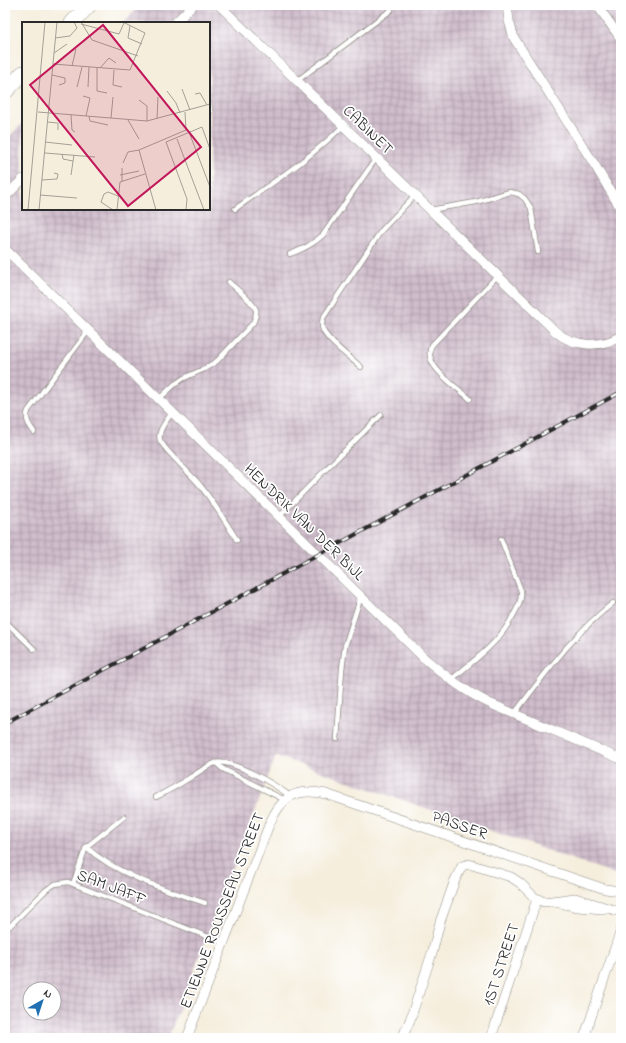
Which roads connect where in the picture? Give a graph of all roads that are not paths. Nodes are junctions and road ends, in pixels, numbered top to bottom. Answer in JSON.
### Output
{"nodes":[{"id":1,"x":89,"y":5,"type":"edge"},
{"id":2,"x":193,"y":5,"type":"edge"},
{"id":3,"x":219,"y":5,"type":"edge"},
{"id":4,"x":507,"y":5,"type":"edge"},
{"id":5,"x":597,"y":5,"type":"edge"},
{"id":6,"x":390,"y":10,"type":"dead end"},
{"id":7,"x":73,"y":22,"type":"edge"},
{"id":8,"x":176,"y":22,"type":"edge"},
{"id":9,"x":621,"y":39,"type":"edge"},
{"id":10,"x":22,"y":74,"type":"edge"},
{"id":11,"x":298,"y":80,"type":"junction"},
{"id":12,"x":5,"y":92,"type":"edge"},
{"id":13,"x":344,"y":125,"type":"junction"},
{"id":14,"x":376,"y":157,"type":"junction"},
{"id":15,"x":22,"y":180,"type":"edge"},
{"id":16,"x":414,"y":195,"type":"junction"},
{"id":17,"x":5,"y":197,"type":"edge"},
{"id":18,"x":235,"y":209,"type":"dead end"},
{"id":19,"x":621,"y":209,"type":"edge"},
{"id":20,"x":430,"y":210,"type":"junction"},
{"id":21,"x":5,"y":249,"type":"edge"},
{"id":22,"x":538,"y":252,"type":"dead end"},
{"id":23,"x":290,"y":254,"type":"dead end"},
{"id":24,"x":498,"y":275,"type":"junction"},
{"id":25,"x":229,"y":282,"type":"dead end"},
{"id":26,"x":89,"y":330,"type":"junction"},
{"id":27,"x":621,"y":336,"type":"edge"},
{"id":28,"x":361,"y":367,"type":"dead end"},
{"id":29,"x":470,"y":398,"type":"dead end"},
{"id":30,"x":158,"y":399,"type":"junction"},
{"id":31,"x":172,"y":412,"type":"junction"},
{"id":32,"x":381,"y":415,"type":"dead end"},
{"id":33,"x":34,"y":432,"type":"dead end"},
{"id":34,"x":279,"y":517,"type":"junction"},
{"id":35,"x":501,"y":539,"type":"dead end"},
{"id":36,"x":238,"y":540,"type":"dead end"},
{"id":37,"x":361,"y":596,"type":"junction"},
{"id":38,"x":613,"y":603,"type":"dead end"},
{"id":39,"x":5,"y":621,"type":"edge"},
{"id":40,"x":34,"y":649,"type":"dead end"},
{"id":41,"x":451,"y":680,"type":"junction"},
{"id":42,"x":514,"y":714,"type":"junction"},
{"id":43,"x":337,"y":739,"type":"dead end"},
{"id":44,"x":621,"y":759,"type":"edge"},
{"id":45,"x":216,"y":763,"type":"junction"},
{"id":46,"x":156,"y":797,"type":"dead end"},
{"id":47,"x":287,"y":798,"type":"junction"},
{"id":48,"x":124,"y":817,"type":"dead end"},
{"id":49,"x":86,"y":847,"type":"junction"},
{"id":50,"x":73,"y":884,"type":"junction"},
{"id":51,"x":621,"y":891,"type":"edge"},
{"id":52,"x":537,"y":899,"type":"junction"},
{"id":53,"x":205,"y":903,"type":"dead end"},
{"id":54,"x":621,"y":912,"type":"edge"},
{"id":55,"x":621,"y":930,"type":"edge"},
{"id":56,"x":5,"y":931,"type":"edge"},
{"id":57,"x":224,"y":943,"type":"junction"},
{"id":58,"x":187,"y":1038,"type":"edge"},
{"id":59,"x":402,"y":1038,"type":"edge"},
{"id":60,"x":492,"y":1038,"type":"edge"},
{"id":61,"x":584,"y":1038,"type":"edge"}],
"edges":[{"from":1,"to":7,"type":"highway"},
{"from":2,"to":8,"type":"street"},
{"from":3,"to":11,"type":"street","name":"CABINET"},
{"from":4,"to":19,"type":"street"},
{"from":5,"to":9,"type":"street"},
{"from":6,"to":11,"type":"lane"},
{"from":10,"to":12,"type":"highway"},
{"from":11,"to":13,"type":"street","name":"CABINET"},
{"from":13,"to":14,"type":"street","name":"CABINET"},
{"from":13,"to":18,"type":"lane"},
{"from":14,"to":16,"type":"street","name":"CABINET"},
{"from":14,"to":23,"type":"lane"},
{"from":15,"to":17,"type":"street"},
{"from":16,"to":20,"type":"street","name":"CABINET"},
{"from":16,"to":28,"type":"lane"},
{"from":20,"to":22,"type":"lane"},
{"from":20,"to":24,"type":"street","name":"CABINET"},
{"from":21,"to":26,"type":"street","name":"HENDRIK VAN DER BIJL"},
{"from":24,"to":27,"type":"street","name":"CABINET"},
{"from":24,"to":29,"type":"lane"},
{"from":25,"to":30,"type":"lane"},
{"from":26,"to":30,"type":"street","name":"HENDRIK VAN DER BIJL"},
{"from":26,"to":33,"type":"lane"},
{"from":30,"to":31,"type":"street","name":"HENDRIK VAN DER BIJL"},
{"from":31,"to":34,"type":"street","name":"HENDRIK VAN DER BIJL"},
{"from":31,"to":36,"type":"lane"},
{"from":32,"to":34,"type":"lane"},
{"from":34,"to":37,"type":"street","name":"HENDRIK VAN DER BIJL"},
{"from":35,"to":41,"type":"lane"},
{"from":37,"to":41,"type":"street","name":"HENDRIK VAN DER BIJL"},
{"from":37,"to":43,"type":"lane"},
{"from":38,"to":42,"type":"lane"},
{"from":39,"to":40,"type":"lane"},
{"from":41,"to":42,"type":"street","name":"HENDRIK VAN DER BIJL"},
{"from":42,"to":44,"type":"street","name":"HENDRIK VAN DER BIJL"},
{"from":45,"to":46,"type":"lane"},
{"from":45,"to":47,"type":"lane"},
{"from":45,"to":47,"type":"lane"},
{"from":47,"to":51,"type":"street","name":"PASSER"},
{"from":47,"to":57,"type":"street","name":"ETIENNE ROUSSEAU STREET"},
{"from":48,"to":49,"type":"lane"},
{"from":49,"to":50,"type":"lane"},
{"from":49,"to":53,"type":"lane"},
{"from":50,"to":56,"type":"lane","name":"SAM JAFF"},
{"from":50,"to":57,"type":"lane","name":"SAM JAFF"},
{"from":52,"to":54,"type":"street"},
{"from":52,"to":59,"type":"street"},
{"from":52,"to":60,"type":"street","name":"1ST STREET"},
{"from":55,"to":61,"type":"street"},
{"from":57,"to":58,"type":"street","name":"ETIENNE ROUSSEAU STREET"}]}
